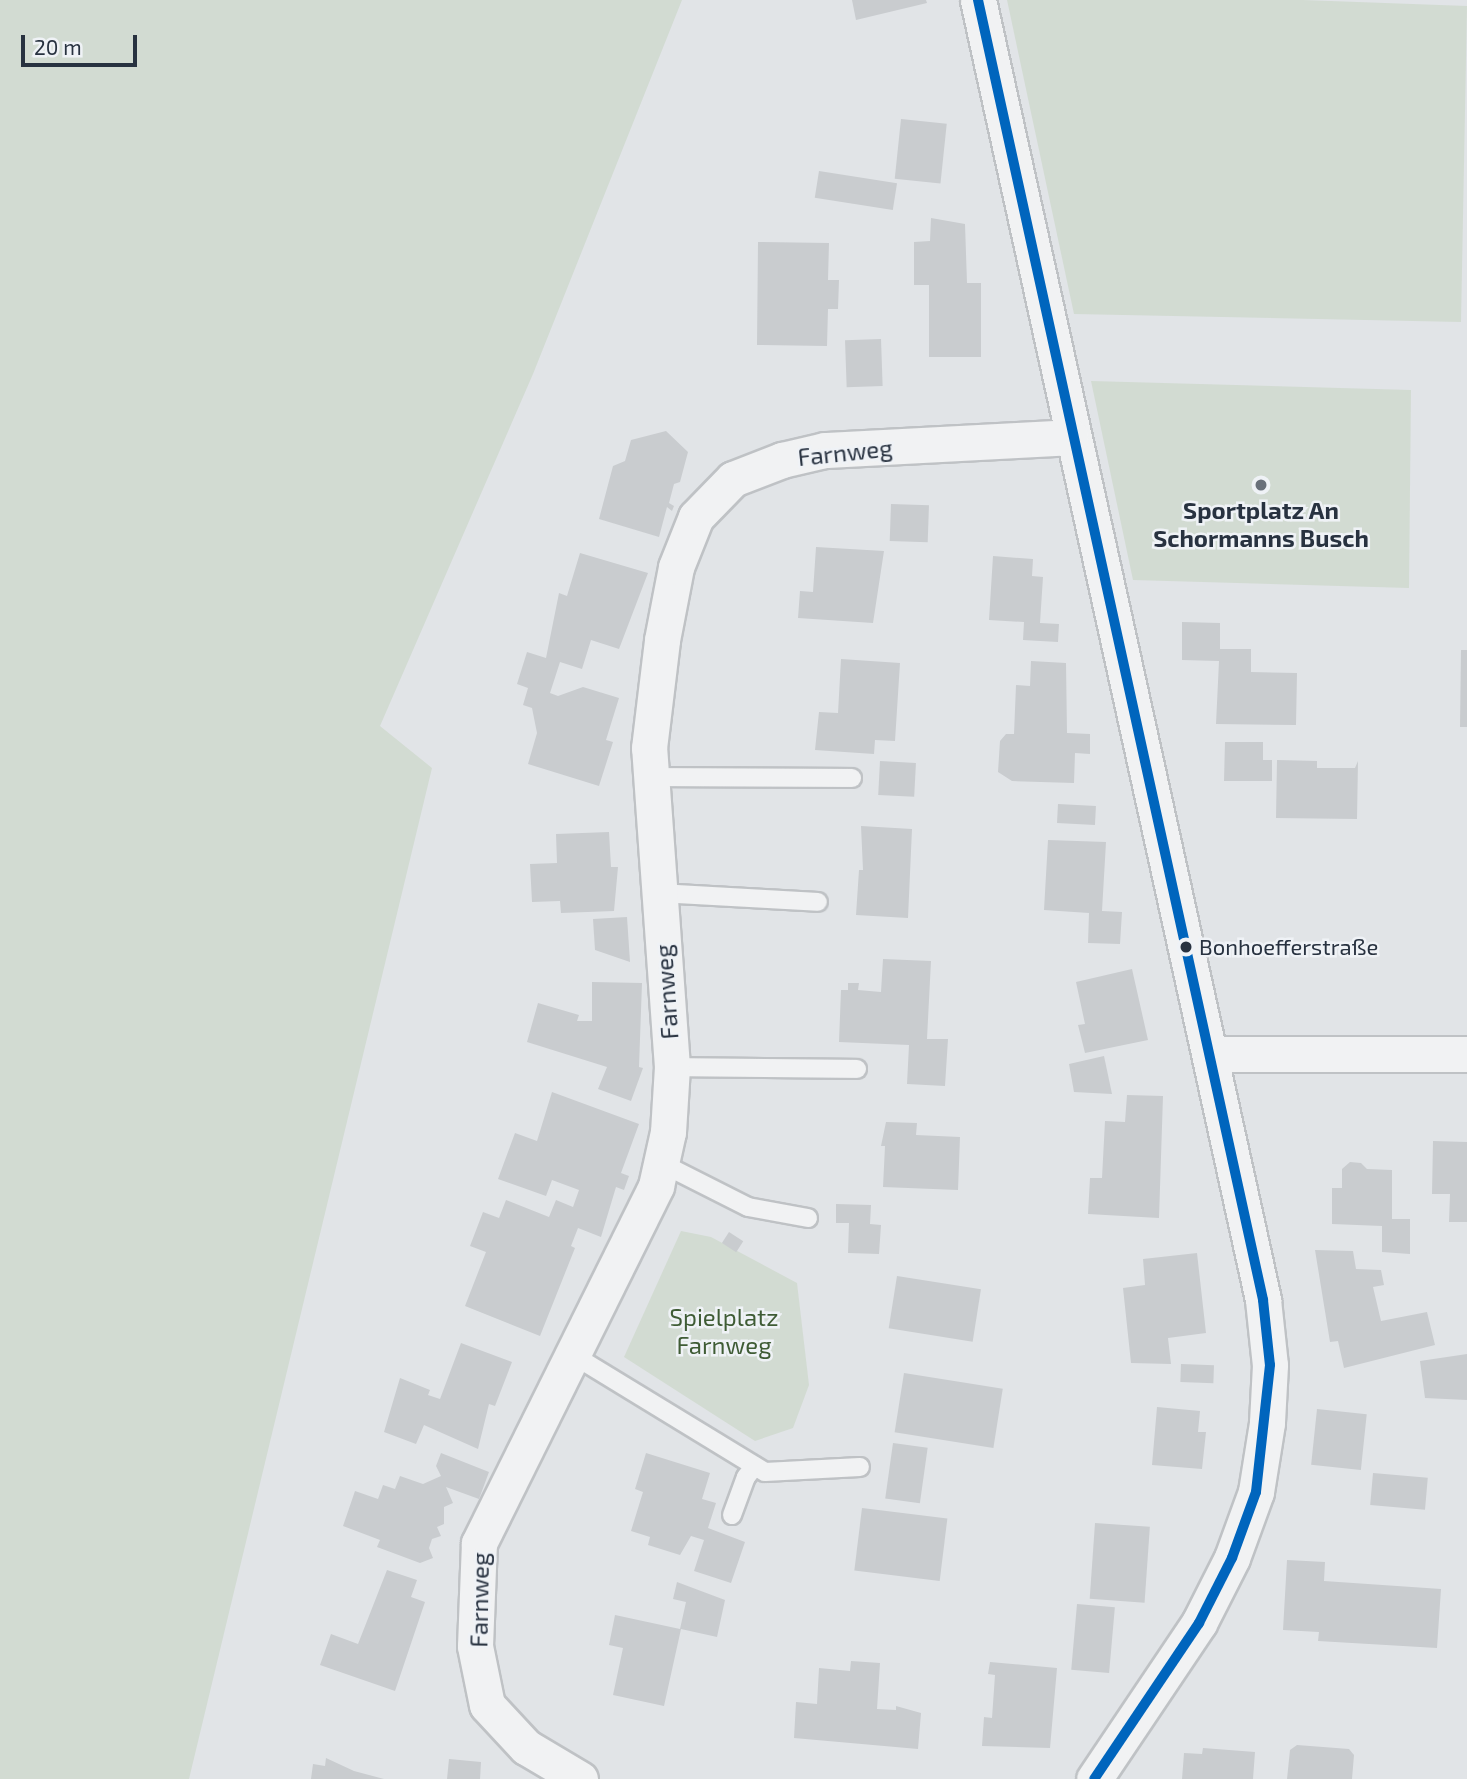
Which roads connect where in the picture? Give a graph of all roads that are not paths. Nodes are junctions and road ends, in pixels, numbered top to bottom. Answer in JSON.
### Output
{"nodes":[{"id":1,"x":978,"y":0,"type":"edge"},
{"id":2,"x":1071,"y":437,"type":"junction"},
{"id":3,"x":651,"y":777,"type":"junction"},
{"id":4,"x":852,"y":778,"type":"dead end"},
{"id":5,"x":659,"y":893,"type":"junction"},
{"id":6,"x":818,"y":902,"type":"dead end"},
{"id":7,"x":1210,"y":1054,"type":"junction"},
{"id":8,"x":1467,"y":1054,"type":"edge"},
{"id":9,"x":671,"y":1067,"type":"junction"},
{"id":10,"x":857,"y":1069,"type":"dead end"},
{"id":11,"x":661,"y":1163,"type":"junction"},
{"id":12,"x":808,"y":1218,"type":"dead end"},
{"id":13,"x":570,"y":1353,"type":"junction"},
{"id":14,"x":755,"y":1466,"type":"junction"},
{"id":15,"x":860,"y":1467,"type":"dead end"},
{"id":16,"x":732,"y":1515,"type":"dead end"},
{"id":17,"x":580,"y":1779,"type":"edge"},
{"id":18,"x":1094,"y":1779,"type":"edge"}],
"edges":[{"from":1,"to":2,"type":"street"},
{"from":2,"to":3,"type":"street","name":"Farnweg"},
{"from":2,"to":7,"type":"street"},
{"from":3,"to":4,"type":"lane"},
{"from":3,"to":5,"type":"street","name":"Farnweg"},
{"from":5,"to":6,"type":"lane"},
{"from":5,"to":9,"type":"street","name":"Farnweg"},
{"from":7,"to":8,"type":"street"},
{"from":7,"to":18,"type":"street"},
{"from":9,"to":10,"type":"lane"},
{"from":9,"to":11,"type":"street","name":"Farnweg"},
{"from":11,"to":12,"type":"lane"},
{"from":11,"to":13,"type":"street","name":"Farnweg"},
{"from":13,"to":14,"type":"lane"},
{"from":13,"to":17,"type":"street","name":"Farnweg"},
{"from":14,"to":15,"type":"lane"},
{"from":14,"to":16,"type":"lane"}]}
